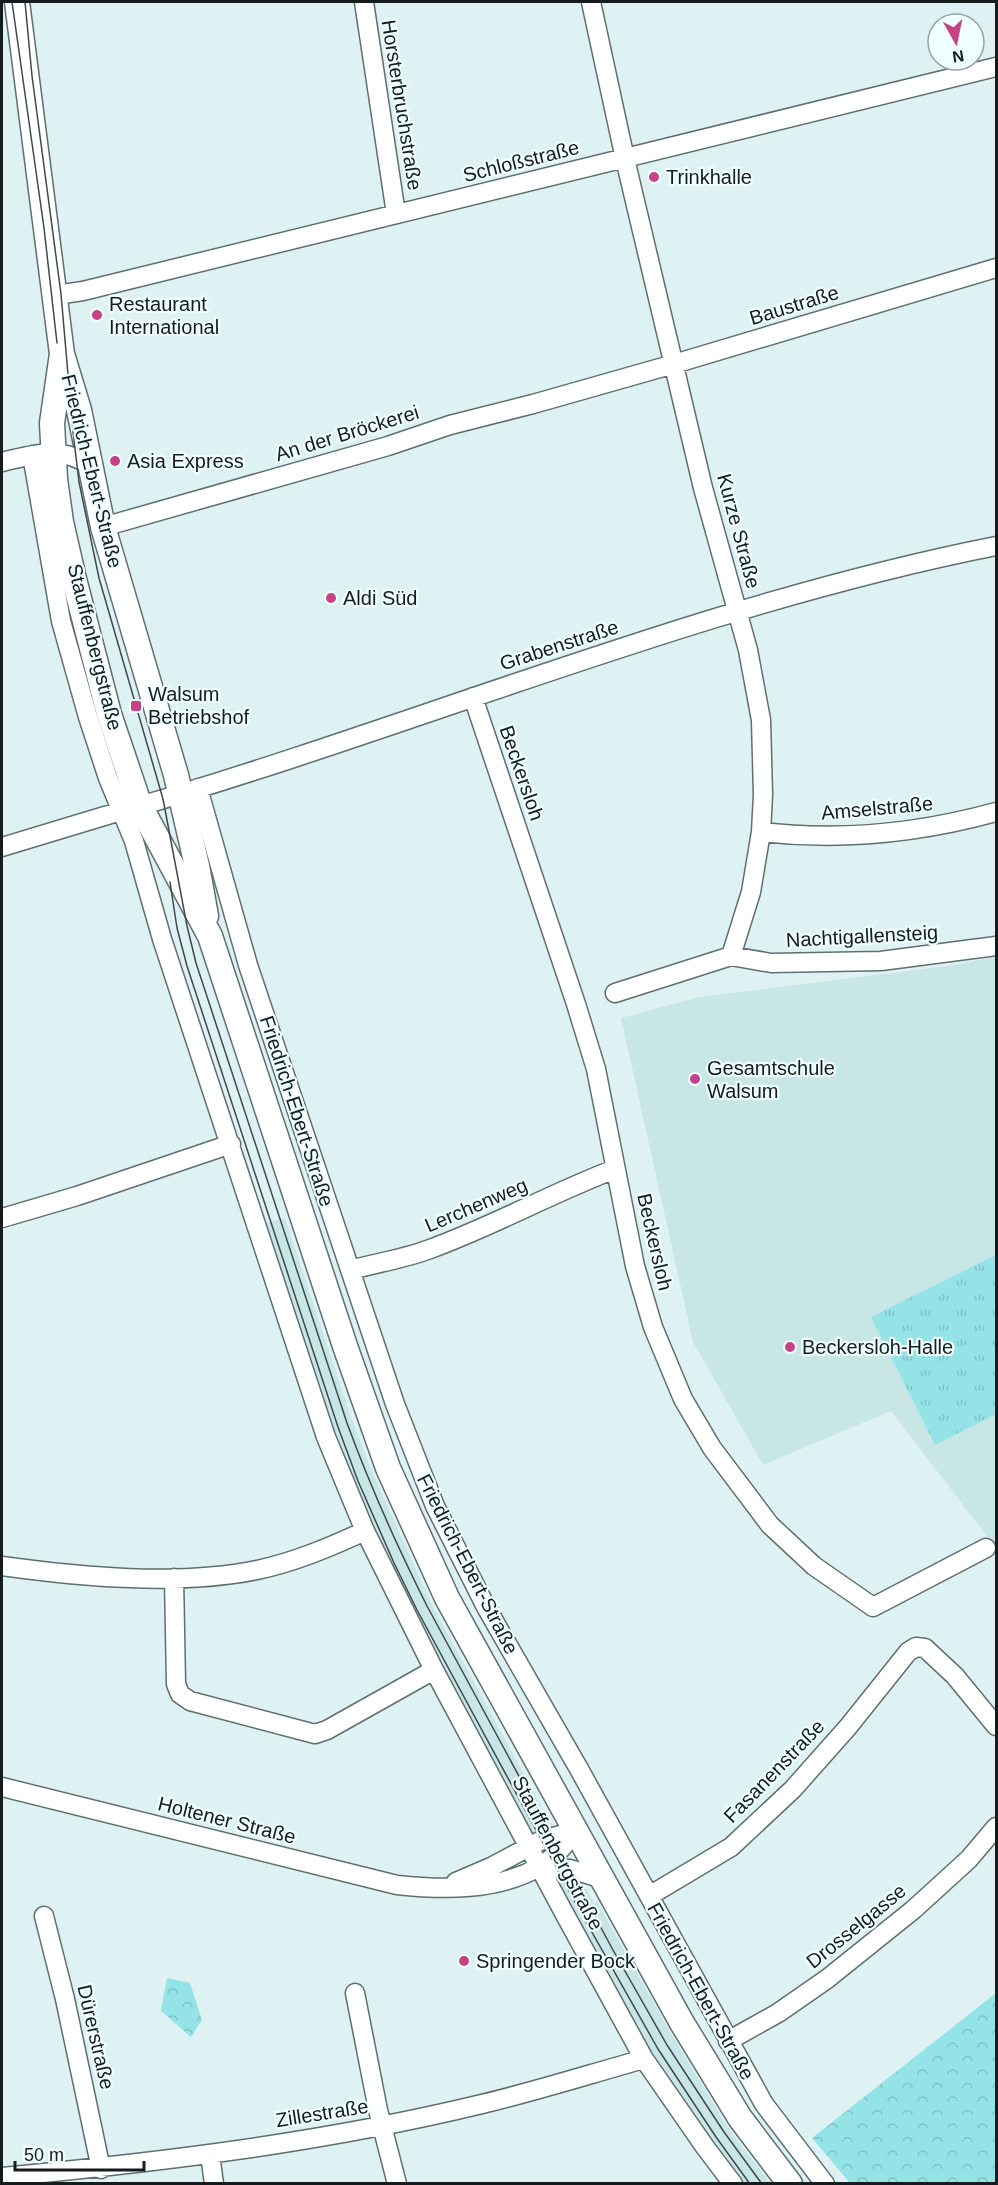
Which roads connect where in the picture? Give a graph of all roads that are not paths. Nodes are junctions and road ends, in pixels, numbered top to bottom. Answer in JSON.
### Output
{"nodes":[{"id":1,"x":17,"y":2,"type":"edge"},
{"id":2,"x":364,"y":2,"type":"edge"},
{"id":3,"x":591,"y":2,"type":"edge"},
{"id":4,"x":996,"y":67,"type":"edge"},
{"id":5,"x":625,"y":159,"type":"junction"},
{"id":6,"x":396,"y":214,"type":"junction"},
{"id":7,"x":996,"y":268,"type":"edge"},
{"id":8,"x":56,"y":295,"type":"junction"},
{"id":9,"x":62,"y":354,"type":"junction"},
{"id":10,"x":674,"y":364,"type":"junction"},
{"id":11,"x":604,"y":383,"type":"joint"},
{"id":12,"x":42,"y":453,"type":"junction"},
{"id":13,"x":2,"y":462,"type":"edge"},
{"id":14,"x":90,"y":465,"type":"junction"},
{"id":15,"x":103,"y":527,"type":"junction"},
{"id":16,"x":996,"y":546,"type":"edge"},
{"id":17,"x":738,"y":611,"type":"junction"},
{"id":18,"x":473,"y":697,"type":"junction"},
{"id":19,"x":190,"y":790,"type":"junction"},
{"id":20,"x":131,"y":808,"type":"junction"},
{"id":21,"x":996,"y":812,"type":"edge"},
{"id":22,"x":761,"y":832,"type":"junction"},
{"id":23,"x":2,"y":847,"type":"edge"},
{"id":24,"x":210,"y":936,"type":"junction"},
{"id":25,"x":996,"y":946,"type":"edge"},
{"id":26,"x":731,"y":956,"type":"junction"},
{"id":27,"x":615,"y":993,"type":"dead end"},
{"id":28,"x":231,"y":1144,"type":"junction"},
{"id":29,"x":615,"y":1169,"type":"junction"},
{"id":30,"x":2,"y":1218,"type":"edge"},
{"id":31,"x":350,"y":1270,"type":"junction"},
{"id":32,"x":365,"y":1531,"type":"junction"},
{"id":33,"x":986,"y":1548,"type":"dead end"},
{"id":34,"x":2,"y":1566,"type":"edge"},
{"id":35,"x":174,"y":1578,"type":"junction"},
{"id":36,"x":434,"y":1670,"type":"junction"},
{"id":37,"x":996,"y":1726,"type":"edge"},
{"id":38,"x":2,"y":1787,"type":"edge"},
{"id":39,"x":562,"y":1806,"type":"junction"},
{"id":40,"x":996,"y":1827,"type":"edge"},
{"id":41,"x":576,"y":1831,"type":"junction"},
{"id":42,"x":536,"y":1844,"type":"junction"},
{"id":43,"x":540,"y":1867,"type":"junction"},
{"id":44,"x":603,"y":1879,"type":"junction"},
{"id":45,"x":443,"y":1887,"type":"junction"},
{"id":46,"x":649,"y":1896,"type":"junction"},
{"id":47,"x":44,"y":1916,"type":"dead end"},
{"id":48,"x":355,"y":1993,"type":"dead end"},
{"id":49,"x":728,"y":2041,"type":"junction"},
{"id":50,"x":644,"y":2059,"type":"junction"},
{"id":51,"x":383,"y":2125,"type":"junction"},
{"id":52,"x":210,"y":2154,"type":"junction"},
{"id":53,"x":101,"y":2169,"type":"junction"},
{"id":54,"x":2,"y":2177,"type":"edge"},
{"id":55,"x":37,"y":2179,"type":"edge"},
{"id":56,"x":214,"y":2184,"type":"edge"},
{"id":57,"x":398,"y":2184,"type":"edge"},
{"id":58,"x":733,"y":2184,"type":"edge"},
{"id":59,"x":790,"y":2184,"type":"edge"},
{"id":60,"x":825,"y":2184,"type":"edge"}],
"edges":[{"from":1,"to":8,"type":"main road"},
{"from":2,"to":6,"type":"street","name":"Horsterbruchstraße"},
{"from":3,"to":5,"type":"street","name":"Kurze Straße"},
{"from":4,"to":5,"type":"street","name":"Schloßstraße"},
{"from":5,"to":6,"type":"street","name":"Schloßstraße"},
{"from":5,"to":10,"type":"street","name":"Kurze Straße"},
{"from":6,"to":8,"type":"street","name":"Schloßstraße"},
{"from":7,"to":10,"type":"street","name":"Baustraße"},
{"from":8,"to":9,"type":"main road"},
{"from":9,"to":12,"type":"main road","name":"Friedrich-Ebert-Straße"},
{"from":9,"to":14,"type":"main road","name":"Friedrich-Ebert-Straße"},
{"from":10,"to":11,"type":"street","name":"Baustraße"},
{"from":10,"to":17,"type":"street","name":"Kurze Straße"},
{"from":11,"to":15,"type":"street","name":"An der Bröckerei"},
{"from":12,"to":13,"type":"street"},
{"from":12,"to":14,"type":"street"},
{"from":12,"to":20,"type":"main road","name":"Friedrich-Ebert-Straße"},
{"from":14,"to":15,"type":"main road","name":"Friedrich-Ebert-Straße"},
{"from":15,"to":19,"type":"main road","name":"Friedrich-Ebert-Straße"},
{"from":16,"to":17,"type":"street","name":"Grabenstraße"},
{"from":17,"to":18,"type":"street","name":"Grabenstraße"},
{"from":17,"to":22,"type":"street","name":"Kurze Straße"},
{"from":18,"to":19,"type":"street","name":"Grabenstraße"},
{"from":18,"to":29,"type":"street","name":"Beckersloh"},
{"from":19,"to":20,"type":"street","name":"Grabenstraße"},
{"from":19,"to":24,"type":"main road","name":"Friedrich-Ebert-Straße"},
{"from":19,"to":31,"type":"street","name":"Friedrich-Ebert-Straße"},
{"from":20,"to":23,"type":"street","name":"Grabenstraße"},
{"from":20,"to":24,"type":"main road","name":"Friedrich-Ebert-Straße"},
{"from":20,"to":28,"type":"street","name":"Stauffenbergstraße"},
{"from":21,"to":22,"type":"street","name":"Amselstraße"},
{"from":22,"to":26,"type":"street","name":"Kurze Straße"},
{"from":24,"to":39,"type":"main road","name":"Friedrich-Ebert-Straße"},
{"from":25,"to":26,"type":"street","name":"Nachtigallensteig"},
{"from":26,"to":27,"type":"street"},
{"from":28,"to":30,"type":"street"},
{"from":28,"to":32,"type":"street","name":"Stauffenbergstraße"},
{"from":29,"to":31,"type":"street","name":"Lerchenweg"},
{"from":29,"to":33,"type":"street","name":"Beckersloh"},
{"from":31,"to":46,"type":"street","name":"Friedrich-Ebert-Straße"},
{"from":32,"to":35,"type":"street"},
{"from":32,"to":36,"type":"street","name":"Stauffenbergstraße"},
{"from":34,"to":35,"type":"street"},
{"from":35,"to":36,"type":"street"},
{"from":36,"to":42,"type":"street","name":"Stauffenbergstraße"},
{"from":37,"to":46,"type":"street","name":"Fasanenstraße"},
{"from":38,"to":45,"type":"street","name":"Holtener Straße"},
{"from":39,"to":41,"type":"main road","name":"Friedrich-Ebert-Straße"},
{"from":39,"to":42,"type":"street"},
{"from":40,"to":49,"type":"street","name":"Drosselgasse"},
{"from":41,"to":42,"type":"street","name":"Holtener Straße"},
{"from":41,"to":43,"type":"street","name":"Holtener Straße"},
{"from":41,"to":44,"type":"main road","name":"Friedrich-Ebert-Straße"},
{"from":42,"to":43,"type":"street","name":"Stauffenbergstraße"},
{"from":42,"to":45,"type":"street","name":"Holtener Straße"},
{"from":43,"to":44,"type":"street","name":"Holtener Straße"},
{"from":43,"to":45,"type":"street","name":"Holtener Straße"},
{"from":43,"to":50,"type":"street","name":"Stauffenbergstraße"},
{"from":44,"to":59,"type":"main road","name":"Friedrich-Ebert-Straße"},
{"from":46,"to":49,"type":"street","name":"Friedrich-Ebert-Straße"},
{"from":47,"to":53,"type":"street","name":"Dürerstraße"},
{"from":48,"to":51,"type":"street"},
{"from":49,"to":60,"type":"street","name":"Friedrich-Ebert-Straße"},
{"from":50,"to":51,"type":"street","name":"Zillestraße"},
{"from":50,"to":58,"type":"street","name":"Stauffenbergstraße"},
{"from":51,"to":52,"type":"street","name":"Zillestraße"},
{"from":51,"to":57,"type":"street"},
{"from":52,"to":53,"type":"street","name":"Zillestraße"},
{"from":52,"to":56,"type":"street"},
{"from":53,"to":55,"type":"street","name":"Zillestraße"},
{"from":54,"to":55,"type":"street","name":"Zillestraße"}]}
